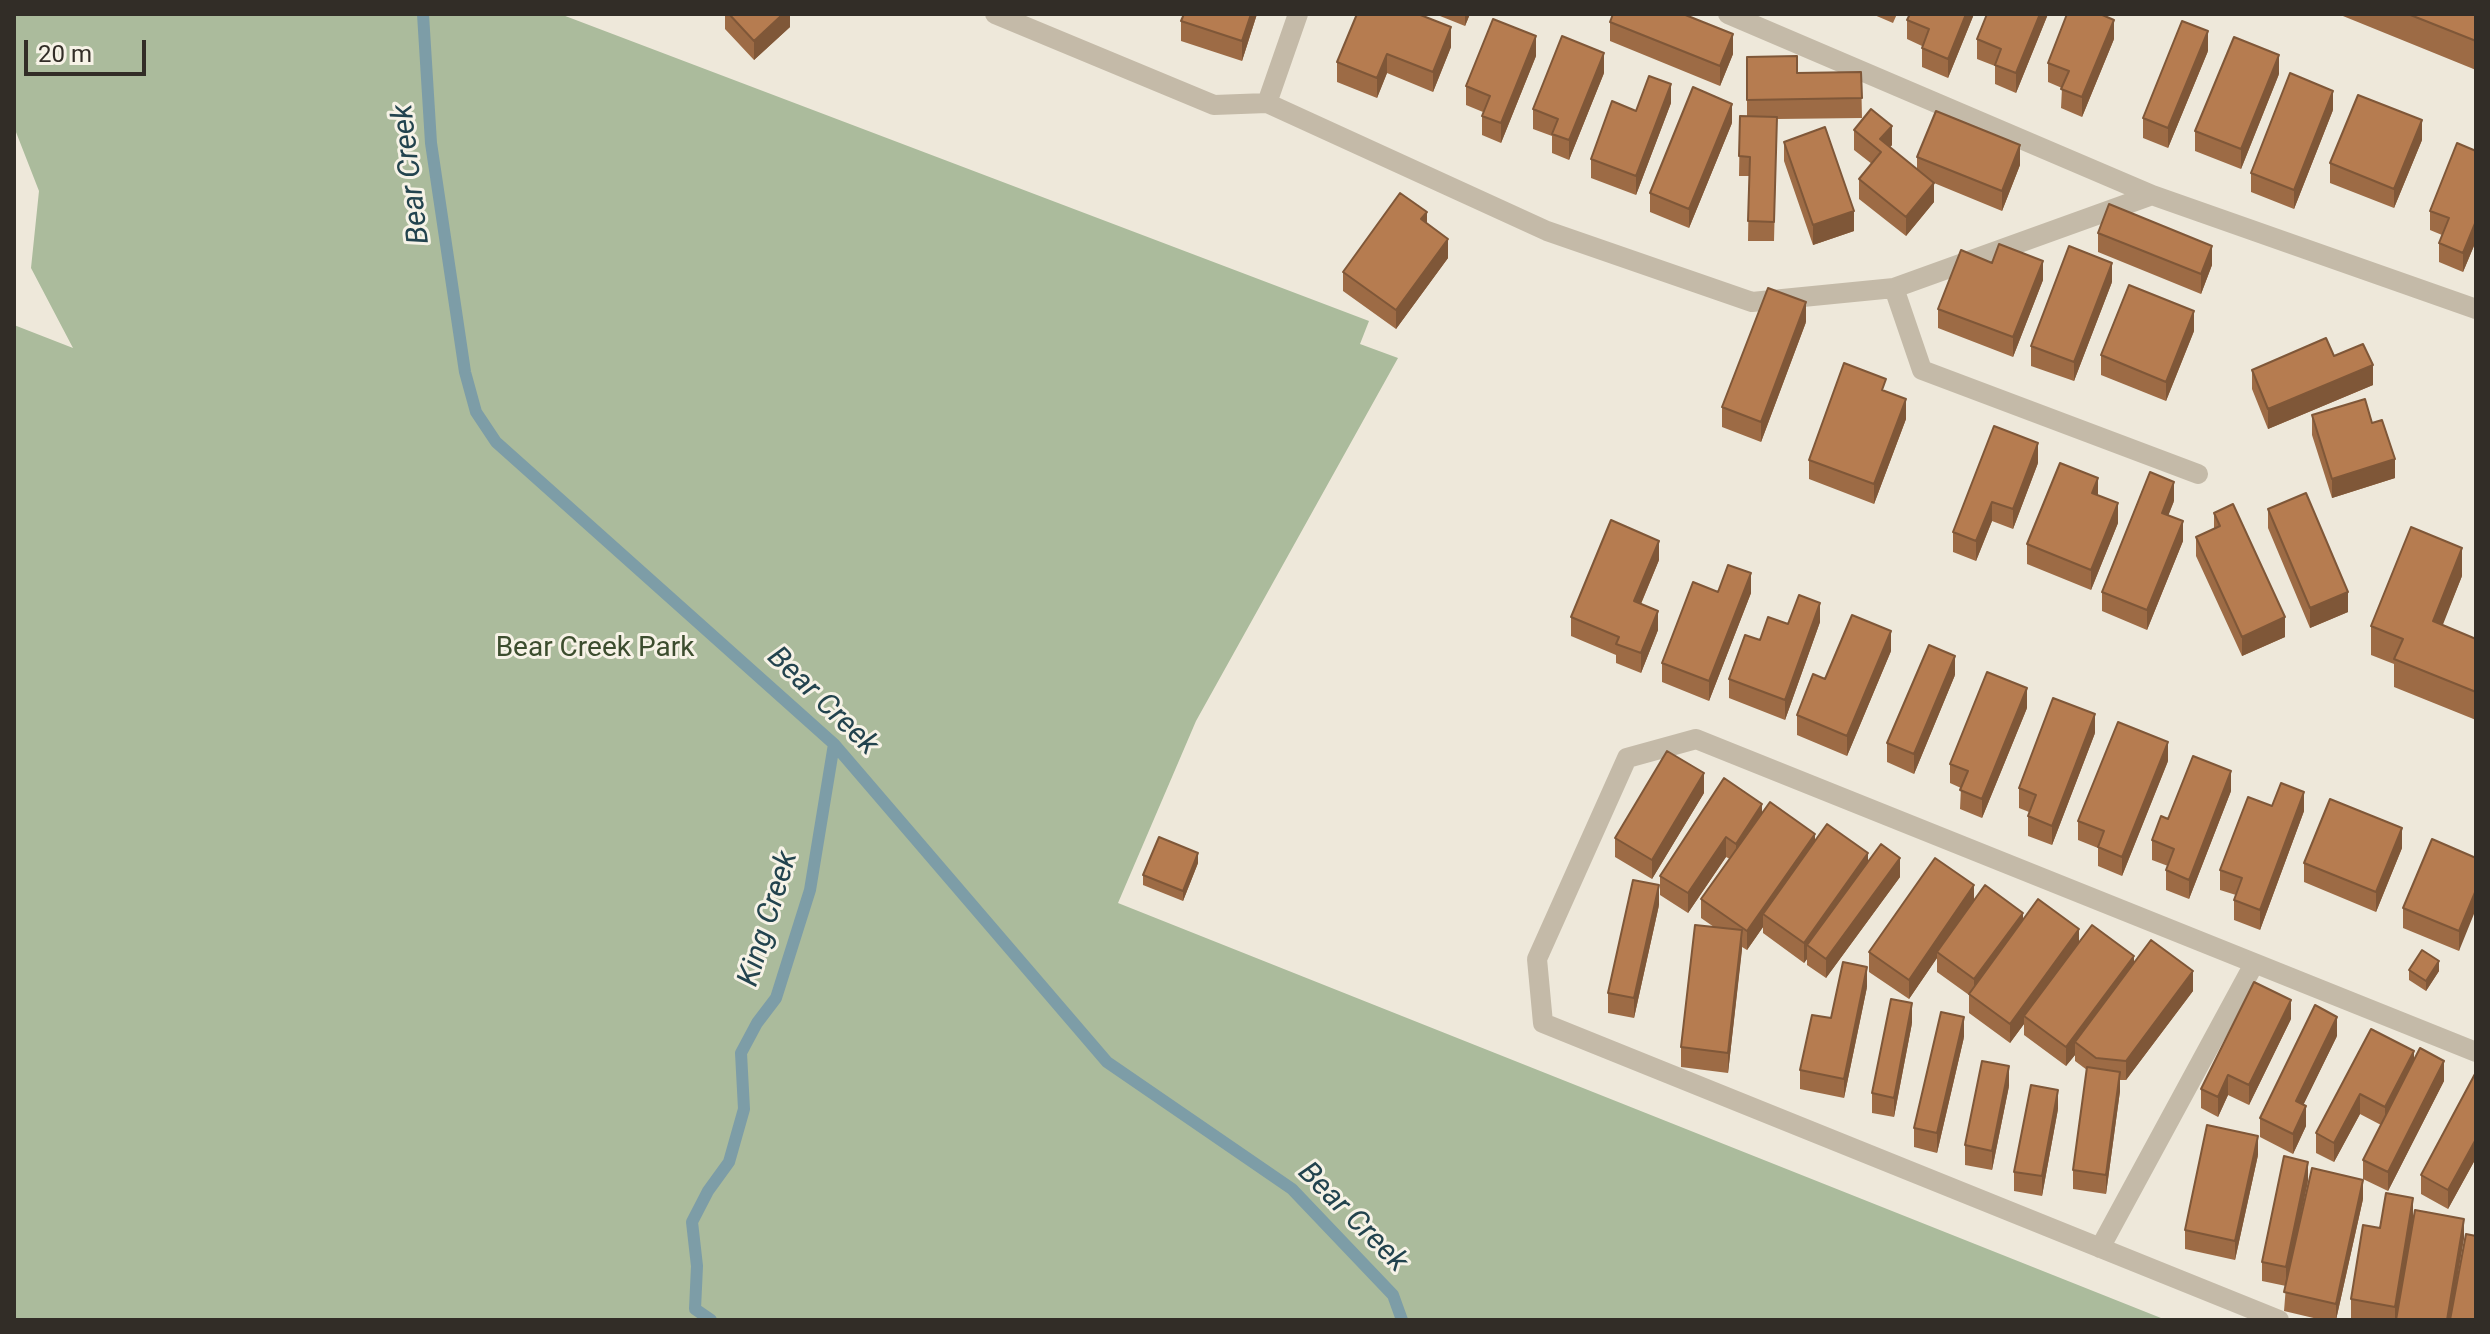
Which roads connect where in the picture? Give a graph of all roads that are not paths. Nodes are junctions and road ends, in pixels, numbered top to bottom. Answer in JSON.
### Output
{"nodes":[{"id":1,"x":995,"y":14,"type":"edge"},
{"id":2,"x":1298,"y":14,"type":"edge"},
{"id":3,"x":1728,"y":14,"type":"edge"},
{"id":4,"x":1267,"y":103,"type":"junction"},
{"id":5,"x":2152,"y":195,"type":"junction"},
{"id":6,"x":1894,"y":288,"type":"junction"},
{"id":7,"x":2476,"y":309,"type":"edge"},
{"id":8,"x":2198,"y":474,"type":"dead end"},
{"id":9,"x":2254,"y":964,"type":"junction"},
{"id":10,"x":2476,"y":1052,"type":"edge"},
{"id":11,"x":2100,"y":1248,"type":"junction"},
{"id":12,"x":2279,"y":1320,"type":"edge"}],
"edges":[{"from":1,"to":4,"type":"lane"},
{"from":2,"to":4,"type":"lane"},
{"from":3,"to":5,"type":"lane"},
{"from":4,"to":6,"type":"lane"},
{"from":5,"to":6,"type":"lane"},
{"from":5,"to":7,"type":"lane"},
{"from":6,"to":8,"type":"lane"},
{"from":9,"to":10,"type":"lane"},
{"from":9,"to":11,"type":"lane"},
{"from":9,"to":11,"type":"lane"},
{"from":11,"to":12,"type":"lane"}]}
